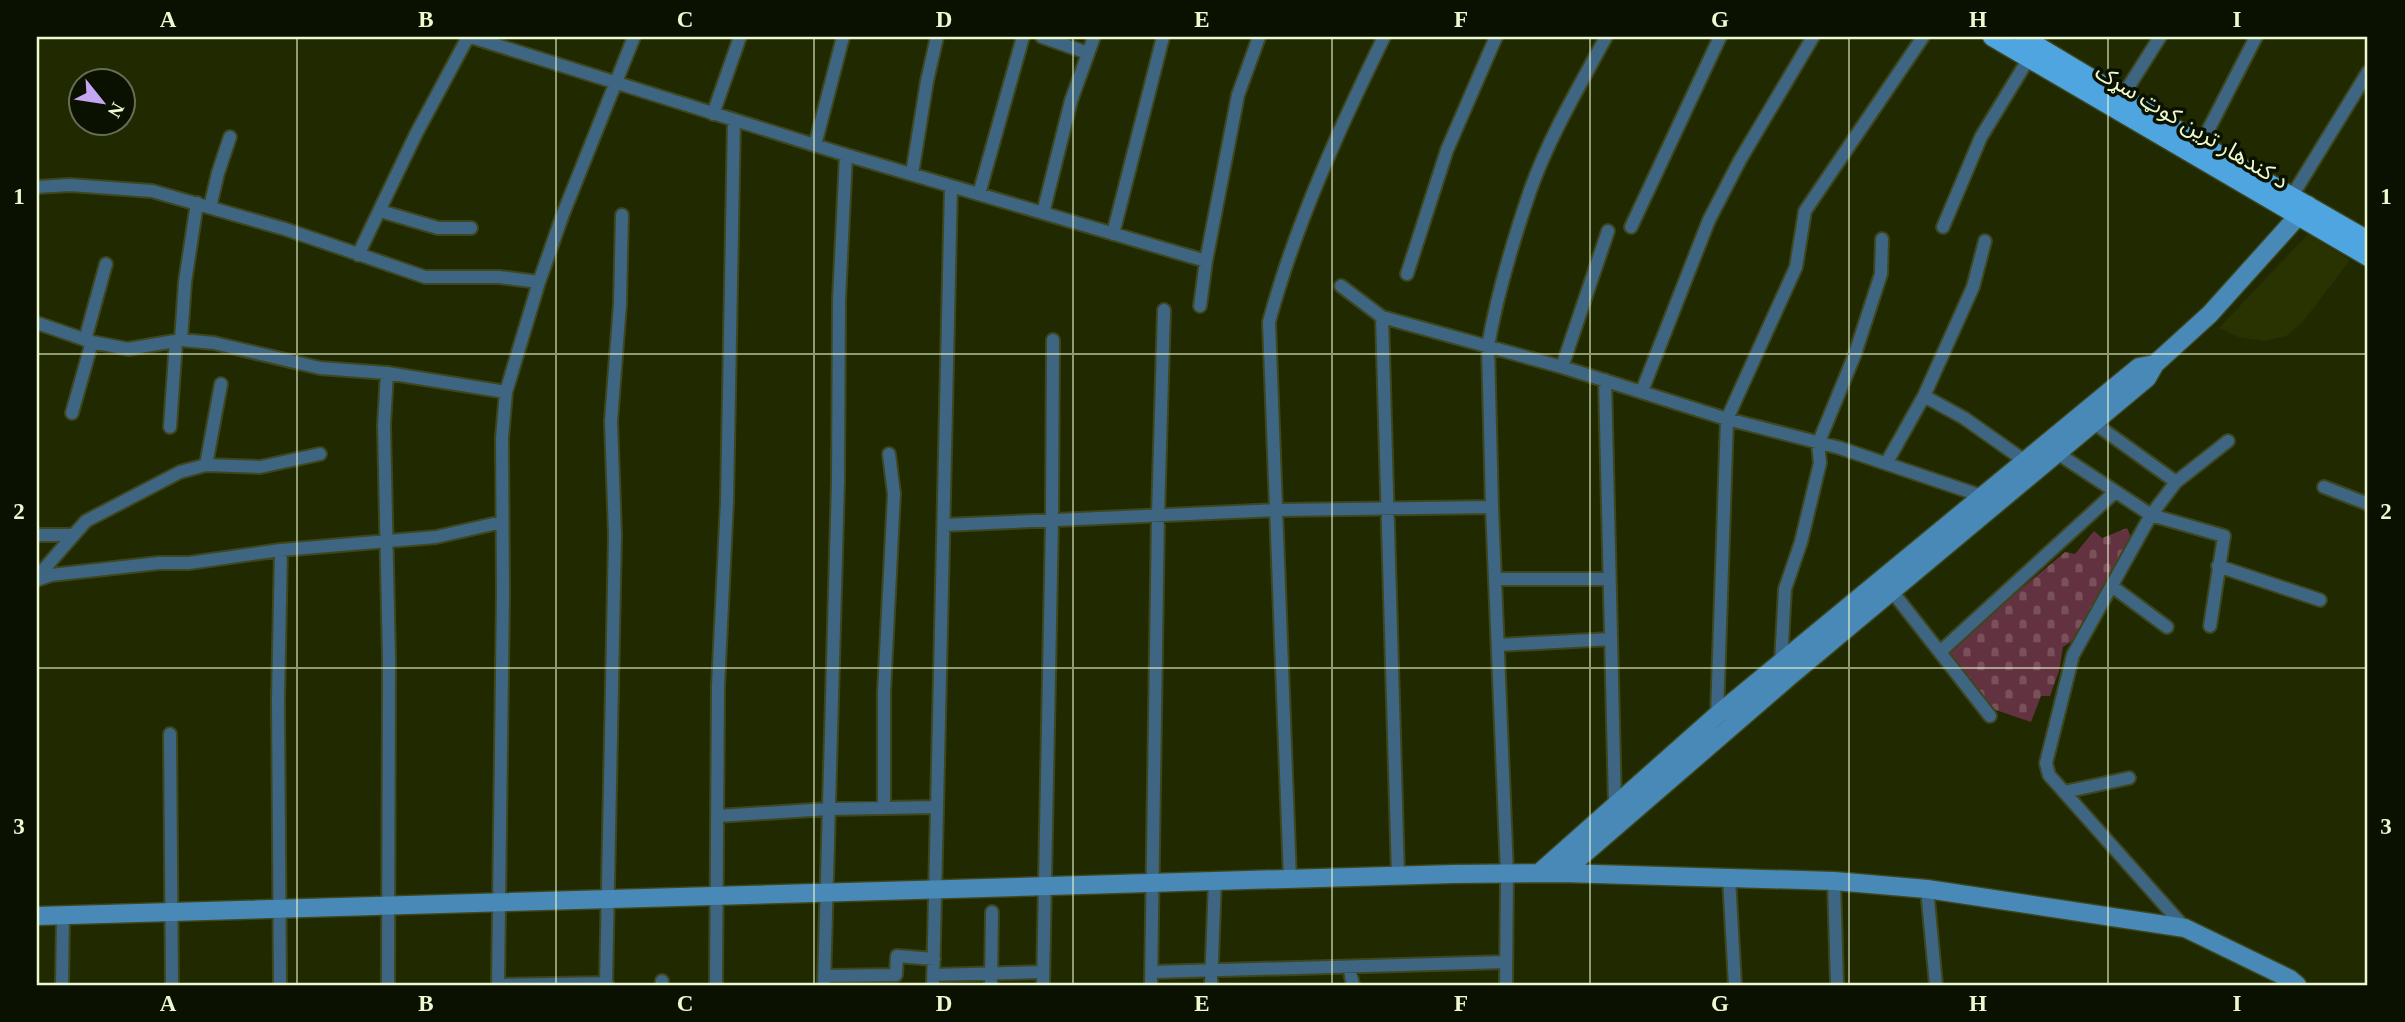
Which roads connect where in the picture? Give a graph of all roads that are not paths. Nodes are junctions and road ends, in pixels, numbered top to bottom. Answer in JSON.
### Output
{"nodes":[{"id":1,"x":469,"y":37,"type":"edge"},
{"id":2,"x":634,"y":37,"type":"edge"},
{"id":3,"x":740,"y":37,"type":"edge"},
{"id":4,"x":844,"y":37,"type":"edge"},
{"id":5,"x":937,"y":37,"type":"edge"},
{"id":6,"x":1042,"y":37,"type":"edge"},
{"id":7,"x":1094,"y":37,"type":"edge"},
{"id":8,"x":1163,"y":37,"type":"edge"},
{"id":9,"x":1259,"y":37,"type":"edge"},
{"id":10,"x":1384,"y":37,"type":"edge"},
{"id":11,"x":1496,"y":37,"type":"edge"},
{"id":12,"x":1606,"y":37,"type":"edge"},
{"id":13,"x":1720,"y":37,"type":"edge"},
{"id":14,"x":1814,"y":37,"type":"edge"},
{"id":15,"x":1923,"y":37,"type":"edge"},
{"id":16,"x":1992,"y":37,"type":"edge"},
{"id":17,"x":2160,"y":37,"type":"edge"},
{"id":18,"x":2256,"y":37,"type":"edge"},
{"id":19,"x":1018,"y":38,"type":"edge"},
{"id":20,"x":2032,"y":44,"type":"edge"},
{"id":21,"x":1088,"y":53,"type":"junction"},
{"id":22,"x":2368,"y":72,"type":"edge"},
{"id":23,"x":615,"y":83,"type":"junction"},
{"id":24,"x":2122,"y":97,"type":"junction"},
{"id":25,"x":2136,"y":113,"type":"junction"},
{"id":26,"x":713,"y":114,"type":"junction"},
{"id":27,"x":734,"y":120,"type":"junction"},
{"id":28,"x":230,"y":137,"type":"dead end"},
{"id":29,"x":2201,"y":144,"type":"junction"},
{"id":30,"x":815,"y":145,"type":"junction"},
{"id":31,"x":846,"y":155,"type":"junction"},
{"id":32,"x":912,"y":174,"type":"junction"},
{"id":33,"x":951,"y":186,"type":"junction"},
{"id":34,"x":37,"y":187,"type":"edge"},
{"id":35,"x":979,"y":194,"type":"junction"},
{"id":36,"x":2292,"y":196,"type":"junction"},
{"id":37,"x":197,"y":203,"type":"junction"},
{"id":38,"x":210,"y":207,"type":"junction"},
{"id":39,"x":380,"y":211,"type":"junction"},
{"id":40,"x":1043,"y":212,"type":"junction"},
{"id":41,"x":2303,"y":212,"type":"junction"},
{"id":42,"x":622,"y":215,"type":"dead end"},
{"id":43,"x":1631,"y":227,"type":"dead end"},
{"id":44,"x":1943,"y":227,"type":"dead end"},
{"id":45,"x":471,"y":228,"type":"dead end"},
{"id":46,"x":1608,"y":231,"type":"dead end"},
{"id":47,"x":1113,"y":234,"type":"junction"},
{"id":48,"x":1882,"y":239,"type":"dead end"},
{"id":49,"x":2368,"y":240,"type":"edge"},
{"id":50,"x":1985,"y":241,"type":"dead end"},
{"id":51,"x":358,"y":255,"type":"junction"},
{"id":52,"x":2368,"y":257,"type":"edge"},
{"id":53,"x":1206,"y":261,"type":"junction"},
{"id":54,"x":106,"y":264,"type":"dead end"},
{"id":55,"x":1406,"y":274,"type":"dead end"},
{"id":56,"x":539,"y":282,"type":"junction"},
{"id":57,"x":1341,"y":286,"type":"dead end"},
{"id":58,"x":1200,"y":306,"type":"dead end"},
{"id":59,"x":1164,"y":310,"type":"dead end"},
{"id":60,"x":1382,"y":317,"type":"junction"},
{"id":61,"x":37,"y":323,"type":"edge"},
{"id":62,"x":1053,"y":340,"type":"dead end"},
{"id":63,"x":88,"y":341,"type":"junction"},
{"id":64,"x":179,"y":341,"type":"junction"},
{"id":65,"x":1488,"y":346,"type":"junction"},
{"id":66,"x":2155,"y":364,"type":"junction"},
{"id":67,"x":1562,"y":367,"type":"junction"},
{"id":68,"x":387,"y":373,"type":"junction"},
{"id":69,"x":1605,"y":380,"type":"junction"},
{"id":70,"x":221,"y":384,"type":"dead end"},
{"id":71,"x":1642,"y":391,"type":"junction"},
{"id":72,"x":506,"y":392,"type":"junction"},
{"id":73,"x":1924,"y":396,"type":"junction"},
{"id":74,"x":72,"y":413,"type":"dead end"},
{"id":75,"x":1727,"y":419,"type":"junction"},
{"id":76,"x":2094,"y":422,"type":"junction"},
{"id":77,"x":170,"y":427,"type":"dead end"},
{"id":78,"x":2228,"y":441,"type":"dead end"},
{"id":79,"x":1818,"y":444,"type":"junction"},
{"id":80,"x":320,"y":453,"type":"dead end"},
{"id":81,"x":2057,"y":453,"type":"junction"},
{"id":82,"x":889,"y":454,"type":"dead end"},
{"id":83,"x":2025,"y":461,"type":"junction"},
{"id":84,"x":1887,"y":462,"type":"junction"},
{"id":85,"x":206,"y":465,"type":"junction"},
{"id":86,"x":2176,"y":482,"type":"junction"},
{"id":87,"x":2324,"y":488,"type":"dead end"},
{"id":88,"x":2115,"y":492,"type":"junction"},
{"id":89,"x":1982,"y":496,"type":"junction"},
{"id":90,"x":2368,"y":504,"type":"edge"},
{"id":91,"x":1492,"y":507,"type":"junction"},
{"id":92,"x":1278,"y":510,"type":"junction"},
{"id":93,"x":1388,"y":510,"type":"junction"},
{"id":94,"x":1158,"y":515,"type":"junction"},
{"id":95,"x":2151,"y":515,"type":"junction"},
{"id":96,"x":1052,"y":520,"type":"junction"},
{"id":97,"x":502,"y":522,"type":"junction"},
{"id":98,"x":944,"y":525,"type":"junction"},
{"id":99,"x":37,"y":535,"type":"edge"},
{"id":100,"x":74,"y":535,"type":"junction"},
{"id":101,"x":386,"y":543,"type":"junction"},
{"id":102,"x":281,"y":550,"type":"junction"},
{"id":103,"x":2218,"y":566,"type":"junction"},
{"id":104,"x":37,"y":578,"type":"edge"},
{"id":105,"x":1495,"y":579,"type":"junction"},
{"id":106,"x":1609,"y":579,"type":"junction"},
{"id":107,"x":2113,"y":587,"type":"junction"},
{"id":108,"x":1891,"y":590,"type":"junction"},
{"id":109,"x":2320,"y":600,"type":"dead end"},
{"id":110,"x":2210,"y":626,"type":"dead end"},
{"id":111,"x":2167,"y":627,"type":"dead end"},
{"id":112,"x":1611,"y":639,"type":"junction"},
{"id":113,"x":1498,"y":645,"type":"junction"},
{"id":114,"x":1940,"y":652,"type":"junction"},
{"id":115,"x":1781,"y":662,"type":"junction"},
{"id":116,"x":1717,"y":715,"type":"junction"},
{"id":117,"x":1990,"y":716,"type":"dead end"},
{"id":118,"x":170,"y":734,"type":"dead end"},
{"id":119,"x":2129,"y":778,"type":"dead end"},
{"id":120,"x":2064,"y":792,"type":"junction"},
{"id":121,"x":1615,"y":806,"type":"junction"},
{"id":122,"x":937,"y":807,"type":"junction"},
{"id":123,"x":884,"y":808,"type":"junction"},
{"id":124,"x":828,"y":809,"type":"junction"},
{"id":125,"x":718,"y":816,"type":"junction"},
{"id":126,"x":1507,"y":873,"type":"junction"},
{"id":127,"x":1539,"y":873,"type":"junction"},
{"id":128,"x":1562,"y":873,"type":"junction"},
{"id":129,"x":1398,"y":875,"type":"junction"},
{"id":130,"x":1729,"y":878,"type":"junction"},
{"id":131,"x":1290,"y":879,"type":"junction"},
{"id":132,"x":1214,"y":881,"type":"junction"},
{"id":133,"x":1834,"y":881,"type":"junction"},
{"id":134,"x":1153,"y":883,"type":"junction"},
{"id":135,"x":1045,"y":886,"type":"junction"},
{"id":136,"x":935,"y":888,"type":"junction"},
{"id":137,"x":1927,"y":889,"type":"junction"},
{"id":138,"x":826,"y":892,"type":"junction"},
{"id":139,"x":718,"y":894,"type":"junction"},
{"id":140,"x":608,"y":898,"type":"junction"},
{"id":141,"x":500,"y":900,"type":"junction"},
{"id":142,"x":389,"y":904,"type":"junction"},
{"id":143,"x":279,"y":908,"type":"junction"},
{"id":144,"x":173,"y":911,"type":"junction"},
{"id":145,"x":992,"y":912,"type":"dead end"},
{"id":146,"x":63,"y":915,"type":"junction"},
{"id":147,"x":37,"y":916,"type":"edge"},
{"id":148,"x":2185,"y":928,"type":"junction"},
{"id":149,"x":934,"y":960,"type":"junction"},
{"id":150,"x":1506,"y":962,"type":"junction"},
{"id":151,"x":1349,"y":967,"type":"junction"},
{"id":152,"x":1211,"y":971,"type":"junction"},
{"id":153,"x":1152,"y":972,"type":"junction"},
{"id":154,"x":991,"y":979,"type":"edge"},
{"id":155,"x":1043,"y":979,"type":"edge"},
{"id":156,"x":880,"y":980,"type":"edge"},
{"id":157,"x":934,"y":980,"type":"edge"},
{"id":158,"x":824,"y":981,"type":"edge"},
{"id":159,"x":607,"y":984,"type":"edge"},
{"id":160,"x":62,"y":985,"type":"edge"},
{"id":161,"x":172,"y":985,"type":"edge"},
{"id":162,"x":280,"y":985,"type":"edge"},
{"id":163,"x":388,"y":985,"type":"edge"},
{"id":164,"x":499,"y":985,"type":"edge"},
{"id":165,"x":716,"y":985,"type":"edge"},
{"id":166,"x":1152,"y":985,"type":"edge"},
{"id":167,"x":1211,"y":985,"type":"edge"},
{"id":168,"x":1353,"y":985,"type":"edge"},
{"id":169,"x":1506,"y":985,"type":"edge"},
{"id":170,"x":1735,"y":985,"type":"edge"},
{"id":171,"x":1837,"y":985,"type":"edge"},
{"id":172,"x":1936,"y":985,"type":"edge"},
{"id":173,"x":2297,"y":985,"type":"edge"}],
"edges":[{"from":1,"to":23,"type":"street"},
{"from":1,"to":39,"type":"street"},
{"from":2,"to":23,"type":"street"},
{"from":3,"to":26,"type":"street"},
{"from":4,"to":30,"type":"street"},
{"from":5,"to":32,"type":"street"},
{"from":6,"to":21,"type":"street"},
{"from":7,"to":21,"type":"street"},
{"from":8,"to":47,"type":"street"},
{"from":9,"to":53,"type":"street"},
{"from":10,"to":92,"type":"street"},
{"from":11,"to":55,"type":"street"},
{"from":12,"to":65,"type":"street"},
{"from":13,"to":43,"type":"street"},
{"from":14,"to":71,"type":"street"},
{"from":15,"to":75,"type":"street"},
{"from":16,"to":20,"type":"main road","name":"د کندهار ترين کوټ سړک"},
{"from":17,"to":24,"type":"street"},
{"from":18,"to":29,"type":"street"},
{"from":19,"to":35,"type":"street"},
{"from":20,"to":24,"type":"main road","name":"د کندهار ترين کوټ سړک"},
{"from":20,"to":25,"type":"main road","name":"د کندهار ترين کوټ سړک"},
{"from":20,"to":44,"type":"street"},
{"from":21,"to":40,"type":"street"},
{"from":22,"to":36,"type":"street"},
{"from":23,"to":26,"type":"street"},
{"from":23,"to":56,"type":"street"},
{"from":24,"to":25,"type":"main road","name":"د کندهار ترين کوټ سړک"},
{"from":25,"to":29,"type":"main road","name":"د کندهار ترين کوټ سړک"},
{"from":25,"to":41,"type":"main road","name":"د کندهار ترين کوټ سړک"},
{"from":26,"to":27,"type":"street"},
{"from":27,"to":30,"type":"street"},
{"from":27,"to":125,"type":"street"},
{"from":28,"to":38,"type":"street"},
{"from":29,"to":36,"type":"main road","name":"د کندهار ترين کوټ سړک"},
{"from":30,"to":31,"type":"street"},
{"from":31,"to":32,"type":"street"},
{"from":31,"to":124,"type":"street"},
{"from":32,"to":33,"type":"street"},
{"from":33,"to":35,"type":"street"},
{"from":33,"to":98,"type":"street"},
{"from":34,"to":37,"type":"street"},
{"from":35,"to":40,"type":"street"},
{"from":36,"to":41,"type":"main road","name":"د کندهار ترين کوټ سړک"},
{"from":37,"to":38,"type":"street"},
{"from":37,"to":64,"type":"street"},
{"from":38,"to":51,"type":"street"},
{"from":39,"to":45,"type":"street"},
{"from":39,"to":51,"type":"street"},
{"from":40,"to":47,"type":"street"},
{"from":41,"to":49,"type":"main road","name":"د کندهار ترين کوټ سړک"},
{"from":41,"to":52,"type":"main road","name":"د کندهار ترين کوټ سړک"},
{"from":41,"to":66,"type":"main road"},
{"from":42,"to":140,"type":"street"},
{"from":46,"to":67,"type":"street"},
{"from":47,"to":53,"type":"street"},
{"from":48,"to":79,"type":"street"},
{"from":50,"to":73,"type":"street"},
{"from":51,"to":56,"type":"street"},
{"from":53,"to":58,"type":"street"},
{"from":54,"to":63,"type":"street"},
{"from":56,"to":72,"type":"street"},
{"from":57,"to":60,"type":"street"},
{"from":59,"to":94,"type":"street"},
{"from":60,"to":65,"type":"street"},
{"from":60,"to":93,"type":"street"},
{"from":61,"to":63,"type":"street"},
{"from":62,"to":96,"type":"street"},
{"from":63,"to":64,"type":"street"},
{"from":63,"to":74,"type":"street"},
{"from":64,"to":68,"type":"street"},
{"from":64,"to":77,"type":"street"},
{"from":65,"to":67,"type":"street"},
{"from":65,"to":91,"type":"street"},
{"from":66,"to":76,"type":"main road"},
{"from":66,"to":83,"type":"main road"},
{"from":67,"to":69,"type":"street"},
{"from":68,"to":72,"type":"street"},
{"from":68,"to":101,"type":"street"},
{"from":69,"to":71,"type":"street"},
{"from":69,"to":106,"type":"street"},
{"from":70,"to":85,"type":"street"},
{"from":71,"to":75,"type":"street"},
{"from":72,"to":97,"type":"street"},
{"from":73,"to":83,"type":"street"},
{"from":73,"to":84,"type":"street"},
{"from":75,"to":79,"type":"street"},
{"from":75,"to":116,"type":"street"},
{"from":76,"to":81,"type":"main road"},
{"from":76,"to":86,"type":"street"},
{"from":78,"to":86,"type":"street"},
{"from":79,"to":84,"type":"street"},
{"from":79,"to":115,"type":"street"},
{"from":80,"to":85,"type":"street"},
{"from":81,"to":88,"type":"street"},
{"from":81,"to":108,"type":"main road"},
{"from":82,"to":123,"type":"street"},
{"from":83,"to":89,"type":"main road"},
{"from":84,"to":89,"type":"street"},
{"from":85,"to":100,"type":"street"},
{"from":86,"to":95,"type":"street"},
{"from":87,"to":90,"type":"street"},
{"from":88,"to":95,"type":"street"},
{"from":88,"to":114,"type":"street"},
{"from":89,"to":115,"type":"main road"},
{"from":91,"to":93,"type":"street"},
{"from":91,"to":105,"type":"street"},
{"from":92,"to":93,"type":"street"},
{"from":92,"to":94,"type":"street"},
{"from":92,"to":131,"type":"street"},
{"from":93,"to":129,"type":"street"},
{"from":94,"to":96,"type":"street"},
{"from":94,"to":134,"type":"street"},
{"from":95,"to":103,"type":"street"},
{"from":95,"to":107,"type":"street"},
{"from":96,"to":98,"type":"street"},
{"from":96,"to":135,"type":"street"},
{"from":97,"to":101,"type":"street"},
{"from":97,"to":141,"type":"street"},
{"from":98,"to":122,"type":"street"},
{"from":99,"to":100,"type":"street"},
{"from":100,"to":104,"type":"street"},
{"from":101,"to":102,"type":"street"},
{"from":101,"to":142,"type":"street"},
{"from":102,"to":104,"type":"street"},
{"from":102,"to":143,"type":"street"},
{"from":103,"to":109,"type":"street"},
{"from":103,"to":110,"type":"street"},
{"from":105,"to":106,"type":"street"},
{"from":105,"to":113,"type":"street"},
{"from":106,"to":112,"type":"street"},
{"from":107,"to":111,"type":"street"},
{"from":107,"to":120,"type":"street"},
{"from":108,"to":114,"type":"street"},
{"from":108,"to":128,"type":"main road"},
{"from":112,"to":113,"type":"street"},
{"from":112,"to":121,"type":"street"},
{"from":113,"to":126,"type":"street"},
{"from":114,"to":117,"type":"street"},
{"from":115,"to":116,"type":"main road"},
{"from":116,"to":121,"type":"main road"},
{"from":118,"to":144,"type":"street"},
{"from":119,"to":120,"type":"street"},
{"from":120,"to":148,"type":"street"},
{"from":121,"to":127,"type":"main road"},
{"from":122,"to":123,"type":"street"},
{"from":122,"to":136,"type":"street"},
{"from":123,"to":124,"type":"street"},
{"from":124,"to":125,"type":"street"},
{"from":124,"to":138,"type":"street"},
{"from":125,"to":139,"type":"street"},
{"from":126,"to":127,"type":"main road"},
{"from":126,"to":129,"type":"main road"},
{"from":126,"to":150,"type":"street"},
{"from":127,"to":128,"type":"main road"},
{"from":128,"to":130,"type":"main road"},
{"from":129,"to":131,"type":"main road"},
{"from":130,"to":133,"type":"main road"},
{"from":130,"to":170,"type":"street"},
{"from":131,"to":132,"type":"main road"},
{"from":132,"to":134,"type":"main road"},
{"from":132,"to":152,"type":"street"},
{"from":133,"to":137,"type":"main road"},
{"from":133,"to":171,"type":"street"},
{"from":134,"to":135,"type":"main road"},
{"from":134,"to":153,"type":"street"},
{"from":135,"to":136,"type":"main road"},
{"from":135,"to":155,"type":"street"},
{"from":136,"to":138,"type":"main road"},
{"from":136,"to":149,"type":"street"},
{"from":137,"to":148,"type":"main road"},
{"from":137,"to":172,"type":"street"},
{"from":138,"to":139,"type":"main road"},
{"from":138,"to":158,"type":"street"},
{"from":139,"to":140,"type":"main road"},
{"from":139,"to":165,"type":"street"},
{"from":140,"to":141,"type":"main road"},
{"from":140,"to":159,"type":"street"},
{"from":141,"to":142,"type":"main road"},
{"from":141,"to":164,"type":"street"},
{"from":142,"to":143,"type":"main road"},
{"from":142,"to":163,"type":"street"},
{"from":143,"to":144,"type":"main road"},
{"from":143,"to":162,"type":"street"},
{"from":144,"to":146,"type":"main road"},
{"from":144,"to":161,"type":"street"},
{"from":145,"to":154,"type":"street"},
{"from":146,"to":147,"type":"main road"},
{"from":146,"to":160,"type":"street"},
{"from":148,"to":173,"type":"main road"},
{"from":149,"to":156,"type":"street"},
{"from":149,"to":157,"type":"street"},
{"from":150,"to":151,"type":"street"},
{"from":150,"to":169,"type":"street"},
{"from":151,"to":152,"type":"street"},
{"from":151,"to":168,"type":"street"},
{"from":152,"to":153,"type":"street"},
{"from":152,"to":167,"type":"street"},
{"from":153,"to":166,"type":"street"},
{"from":154,"to":155,"type":"street"},
{"from":154,"to":157,"type":"street"},
{"from":156,"to":158,"type":"street"},
{"from":159,"to":164,"type":"street"}]}
